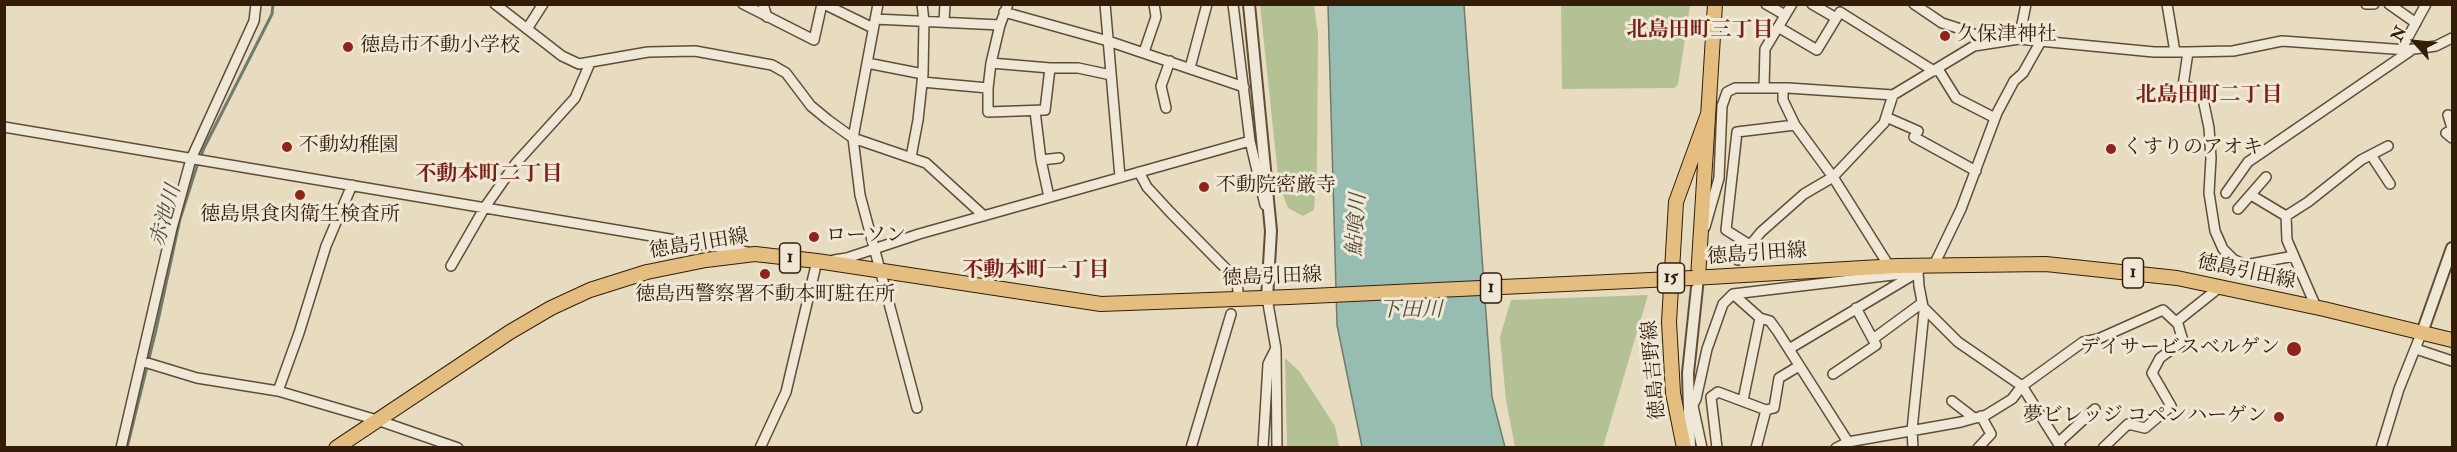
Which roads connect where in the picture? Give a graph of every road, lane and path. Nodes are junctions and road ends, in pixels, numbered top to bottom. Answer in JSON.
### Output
{"nodes":[{"id":1,"x":256,"y":4,"type":"edge"},
{"id":2,"x":495,"y":4,"type":"edge"},
{"id":3,"x":543,"y":4,"type":"edge"},
{"id":4,"x":743,"y":4,"type":"edge"},
{"id":5,"x":763,"y":4,"type":"edge"},
{"id":6,"x":824,"y":4,"type":"edge"},
{"id":7,"x":878,"y":4,"type":"edge"},
{"id":8,"x":922,"y":4,"type":"edge"},
{"id":9,"x":945,"y":4,"type":"edge"},
{"id":10,"x":1105,"y":4,"type":"edge"},
{"id":11,"x":1154,"y":4,"type":"edge"},
{"id":12,"x":1207,"y":4,"type":"edge"},
{"id":13,"x":1233,"y":4,"type":"edge"},
{"id":14,"x":1249,"y":4,"type":"edge"},
{"id":15,"x":1715,"y":4,"type":"edge"},
{"id":16,"x":1766,"y":4,"type":"edge"},
{"id":17,"x":1792,"y":4,"type":"edge"},
{"id":18,"x":1812,"y":4,"type":"edge"},
{"id":19,"x":1914,"y":4,"type":"edge"},
{"id":20,"x":2026,"y":4,"type":"edge"},
{"id":21,"x":2167,"y":4,"type":"edge"},
{"id":22,"x":2366,"y":4,"type":"edge"},
{"id":23,"x":2374,"y":4,"type":"edge"},
{"id":24,"x":2389,"y":4,"type":"edge"},
{"id":25,"x":2426,"y":4,"type":"edge"},
{"id":26,"x":1006,"y":8,"type":"edge"},
{"id":27,"x":1840,"y":12,"type":"edge"},
{"id":28,"x":1785,"y":15,"type":"junction"},
{"id":29,"x":767,"y":16,"type":"junction"},
{"id":30,"x":924,"y":21,"type":"junction"},
{"id":31,"x":944,"y":22,"type":"junction"},
{"id":32,"x":2416,"y":22,"type":"junction"},
{"id":33,"x":874,"y":23,"type":"junction"},
{"id":34,"x":1000,"y":25,"type":"junction"},
{"id":35,"x":1778,"y":27,"type":"junction"},
{"id":36,"x":527,"y":29,"type":"junction"},
{"id":37,"x":2019,"y":39,"type":"junction"},
{"id":38,"x":2452,"y":39,"type":"edge"},
{"id":39,"x":1108,"y":41,"type":"junction"},
{"id":40,"x":2041,"y":41,"type":"junction"},
{"id":41,"x":1990,"y":42,"type":"junction"},
{"id":42,"x":2414,"y":49,"type":"junction"},
{"id":43,"x":2401,"y":50,"type":"junction"},
{"id":44,"x":1144,"y":52,"type":"junction"},
{"id":45,"x":2175,"y":52,"type":"junction"},
{"id":46,"x":2188,"y":52,"type":"junction"},
{"id":47,"x":1170,"y":61,"type":"junction"},
{"id":48,"x":590,"y":63,"type":"junction"},
{"id":49,"x":867,"y":63,"type":"junction"},
{"id":50,"x":991,"y":63,"type":"junction"},
{"id":51,"x":1050,"y":68,"type":"junction"},
{"id":52,"x":1190,"y":68,"type":"junction"},
{"id":53,"x":1936,"y":70,"type":"junction"},
{"id":54,"x":1111,"y":75,"type":"junction"},
{"id":55,"x":923,"y":78,"type":"junction"},
{"id":56,"x":1244,"y":87,"type":"junction"},
{"id":57,"x":988,"y":88,"type":"junction"},
{"id":58,"x":1764,"y":88,"type":"junction"},
{"id":59,"x":1783,"y":88,"type":"junction"},
{"id":60,"x":1893,"y":95,"type":"junction"},
{"id":61,"x":1166,"y":108,"type":"dead end"},
{"id":62,"x":1035,"y":111,"type":"junction"},
{"id":63,"x":1708,"y":114,"type":"junction"},
{"id":64,"x":2448,"y":115,"type":"dead end"},
{"id":65,"x":1886,"y":117,"type":"junction"},
{"id":66,"x":1995,"y":118,"type":"junction"},
{"id":67,"x":1795,"y":125,"type":"junction"},
{"id":68,"x":4,"y":127,"type":"edge"},
{"id":69,"x":2452,"y":129,"type":"edge"},
{"id":70,"x":853,"y":138,"type":"junction"},
{"id":71,"x":2452,"y":138,"type":"edge"},
{"id":72,"x":1250,"y":141,"type":"junction"},
{"id":73,"x":2388,"y":146,"type":"dead end"},
{"id":74,"x":2371,"y":155,"type":"junction"},
{"id":75,"x":911,"y":157,"type":"junction"},
{"id":76,"x":1059,"y":158,"type":"dead end"},
{"id":77,"x":191,"y":159,"type":"junction"},
{"id":78,"x":1041,"y":160,"type":"junction"},
{"id":79,"x":1976,"y":171,"type":"junction"},
{"id":80,"x":1139,"y":172,"type":"junction"},
{"id":81,"x":1120,"y":177,"type":"junction"},
{"id":82,"x":1833,"y":177,"type":"junction"},
{"id":83,"x":2266,"y":177,"type":"dead end"},
{"id":84,"x":2391,"y":184,"type":"dead end"},
{"id":85,"x":352,"y":185,"type":"junction"},
{"id":86,"x":2226,"y":193,"type":"dead end"},
{"id":87,"x":2250,"y":195,"type":"junction"},
{"id":88,"x":1049,"y":197,"type":"junction"},
{"id":89,"x":485,"y":207,"type":"junction"},
{"id":90,"x":2238,"y":209,"type":"dead end"},
{"id":91,"x":984,"y":216,"type":"junction"},
{"id":92,"x":2286,"y":216,"type":"junction"},
{"id":93,"x":1271,"y":231,"type":"junction"},
{"id":94,"x":1750,"y":245,"type":"junction"},
{"id":95,"x":875,"y":248,"type":"junction"},
{"id":96,"x":1699,"y":248,"type":"junction"},
{"id":97,"x":2452,"y":248,"type":"edge"},
{"id":98,"x":755,"y":254,"type":"junction"},
{"id":99,"x":2294,"y":256,"type":"junction"},
{"id":100,"x":1738,"y":260,"type":"dead end"},
{"id":101,"x":817,"y":261,"type":"junction"},
{"id":102,"x":451,"y":266,"type":"dead end"},
{"id":103,"x":1889,"y":266,"type":"junction"},
{"id":104,"x":1925,"y":268,"type":"junction"},
{"id":105,"x":879,"y":270,"type":"junction"},
{"id":106,"x":1696,"y":278,"type":"junction"},
{"id":107,"x":2220,"y":287,"type":"junction"},
{"id":108,"x":1238,"y":292,"type":"dead end"},
{"id":109,"x":1733,"y":294,"type":"junction"},
{"id":110,"x":1267,"y":298,"type":"junction"},
{"id":111,"x":1923,"y":305,"type":"junction"},
{"id":112,"x":2316,"y":307,"type":"junction"},
{"id":113,"x":1856,"y":308,"type":"junction"},
{"id":114,"x":1231,"y":314,"type":"dead end"},
{"id":115,"x":1761,"y":318,"type":"junction"},
{"id":116,"x":2176,"y":322,"type":"junction"},
{"id":117,"x":2423,"y":331,"type":"junction"},
{"id":118,"x":2452,"y":333,"type":"edge"},
{"id":119,"x":1873,"y":339,"type":"junction"},
{"id":120,"x":2452,"y":340,"type":"edge"},
{"id":121,"x":1276,"y":349,"type":"junction"},
{"id":122,"x":1789,"y":349,"type":"junction"},
{"id":123,"x":2416,"y":349,"type":"junction"},
{"id":124,"x":141,"y":361,"type":"junction"},
{"id":125,"x":2452,"y":361,"type":"edge"},
{"id":126,"x":1799,"y":366,"type":"junction"},
{"id":127,"x":1833,"y":374,"type":"dead end"},
{"id":128,"x":2022,"y":387,"type":"junction"},
{"id":129,"x":278,"y":391,"type":"junction"},
{"id":130,"x":1743,"y":400,"type":"junction"},
{"id":131,"x":1952,"y":401,"type":"dead end"},
{"id":132,"x":917,"y":408,"type":"dead end"},
{"id":133,"x":2095,"y":409,"type":"dead end"},
{"id":134,"x":1691,"y":410,"type":"junction"},
{"id":135,"x":1766,"y":410,"type":"junction"},
{"id":136,"x":1978,"y":417,"type":"junction"},
{"id":137,"x":377,"y":420,"type":"junction"},
{"id":138,"x":1912,"y":430,"type":"junction"},
{"id":139,"x":1848,"y":442,"type":"junction"},
{"id":140,"x":2059,"y":445,"type":"edge"},
{"id":141,"x":1262,"y":446,"type":"edge"},
{"id":142,"x":121,"y":447,"type":"edge"},
{"id":143,"x":336,"y":447,"type":"edge"},
{"id":144,"x":458,"y":447,"type":"edge"},
{"id":145,"x":760,"y":447,"type":"edge"},
{"id":146,"x":1191,"y":447,"type":"edge"},
{"id":147,"x":1277,"y":447,"type":"edge"},
{"id":148,"x":1684,"y":447,"type":"edge"},
{"id":149,"x":1690,"y":447,"type":"edge"},
{"id":150,"x":1702,"y":447,"type":"edge"},
{"id":151,"x":1717,"y":447,"type":"edge"},
{"id":152,"x":1756,"y":447,"type":"edge"},
{"id":153,"x":1836,"y":447,"type":"edge"},
{"id":154,"x":1913,"y":447,"type":"edge"},
{"id":155,"x":1978,"y":447,"type":"edge"},
{"id":156,"x":2103,"y":447,"type":"edge"},
{"id":157,"x":2381,"y":447,"type":"edge"}],
"edges":[{"from":1,"to":77,"type":"street"},
{"from":2,"to":36,"type":"street"},
{"from":3,"to":36,"type":"street"},
{"from":4,"to":29,"type":"street"},
{"from":5,"to":29,"type":"street"},
{"from":6,"to":29,"type":"street"},
{"from":6,"to":33,"type":"street"},
{"from":7,"to":33,"type":"street"},
{"from":8,"to":30,"type":"street"},
{"from":9,"to":31,"type":"street"},
{"from":10,"to":39,"type":"street"},
{"from":11,"to":44,"type":"street"},
{"from":12,"to":52,"type":"street"},
{"from":13,"to":56,"type":"street"},
{"from":14,"to":93,"type":"street"},
{"from":15,"to":63,"type":"main road","name":"徳島吉野線","number":"15"},
{"from":16,"to":28,"type":"street"},
{"from":17,"to":28,"type":"street"},
{"from":18,"to":27,"type":"street"},
{"from":19,"to":41,"type":"street"},
{"from":20,"to":37,"type":"street"},
{"from":21,"to":45,"type":"street"},
{"from":22,"to":23,"type":"street"},
{"from":24,"to":32,"type":"street"},
{"from":25,"to":32,"type":"street"},
{"from":26,"to":34,"type":"street"},
{"from":26,"to":39,"type":"street"},
{"from":27,"to":35,"type":"street"},
{"from":27,"to":53,"type":"street"},
{"from":28,"to":35,"type":"street"},
{"from":30,"to":31,"type":"street"},
{"from":30,"to":33,"type":"street"},
{"from":30,"to":55,"type":"street"},
{"from":31,"to":34,"type":"street"},
{"from":32,"to":43,"type":"street"},
{"from":33,"to":49,"type":"street"},
{"from":34,"to":50,"type":"street"},
{"from":35,"to":58,"type":"street"},
{"from":36,"to":48,"type":"street"},
{"from":37,"to":40,"type":"street"},
{"from":37,"to":41,"type":"street"},
{"from":38,"to":42,"type":"street"},
{"from":39,"to":44,"type":"street"},
{"from":39,"to":54,"type":"street"},
{"from":40,"to":45,"type":"street"},
{"from":40,"to":66,"type":"street"},
{"from":41,"to":53,"type":"street"},
{"from":42,"to":43,"type":"street"},
{"from":42,"to":86,"type":"street"},
{"from":43,"to":46,"type":"street"},
{"from":44,"to":47,"type":"street"},
{"from":45,"to":46,"type":"street"},
{"from":46,"to":99,"type":"street"},
{"from":47,"to":52,"type":"street"},
{"from":47,"to":61,"type":"street"},
{"from":48,"to":70,"type":"street"},
{"from":48,"to":89,"type":"street"},
{"from":49,"to":55,"type":"street"},
{"from":49,"to":70,"type":"street"},
{"from":50,"to":51,"type":"street"},
{"from":50,"to":57,"type":"street"},
{"from":51,"to":54,"type":"street"},
{"from":51,"to":62,"type":"street"},
{"from":52,"to":56,"type":"street"},
{"from":53,"to":60,"type":"street"},
{"from":53,"to":66,"type":"street"},
{"from":54,"to":81,"type":"street"},
{"from":55,"to":57,"type":"street"},
{"from":55,"to":75,"type":"street"},
{"from":56,"to":72,"type":"street"},
{"from":57,"to":62,"type":"street"},
{"from":58,"to":59,"type":"street"},
{"from":58,"to":96,"type":"street"},
{"from":59,"to":60,"type":"street"},
{"from":59,"to":67,"type":"street"},
{"from":60,"to":65,"type":"street"},
{"from":62,"to":78,"type":"street"},
{"from":63,"to":96,"type":"main road","name":"徳島吉野線","number":"15"},
{"from":63,"to":148,"type":"main road","name":"徳島吉野線","number":"15"},
{"from":64,"to":69,"type":"street"},
{"from":65,"to":79,"type":"street"},
{"from":65,"to":82,"type":"street"},
{"from":66,"to":79,"type":"street"},
{"from":67,"to":82,"type":"street"},
{"from":67,"to":94,"type":"street"},
{"from":68,"to":77,"type":"street"},
{"from":69,"to":71,"type":"street"},
{"from":70,"to":75,"type":"street"},
{"from":70,"to":95,"type":"street"},
{"from":72,"to":80,"type":"street"},
{"from":72,"to":93,"type":"street"},
{"from":73,"to":74,"type":"street"},
{"from":74,"to":84,"type":"street"},
{"from":74,"to":92,"type":"street"},
{"from":75,"to":91,"type":"street"},
{"from":76,"to":78,"type":"street"},
{"from":77,"to":85,"type":"street"},
{"from":77,"to":124,"type":"street"},
{"from":78,"to":88,"type":"street"},
{"from":79,"to":104,"type":"street"},
{"from":80,"to":81,"type":"street"},
{"from":80,"to":108,"type":"street"},
{"from":81,"to":88,"type":"street"},
{"from":82,"to":94,"type":"street"},
{"from":82,"to":103,"type":"street"},
{"from":83,"to":87,"type":"street"},
{"from":85,"to":89,"type":"street"},
{"from":85,"to":129,"type":"street"},
{"from":87,"to":90,"type":"street"},
{"from":87,"to":92,"type":"street"},
{"from":88,"to":91,"type":"street"},
{"from":89,"to":98,"type":"street"},
{"from":89,"to":102,"type":"street"},
{"from":91,"to":95,"type":"street"},
{"from":92,"to":99,"type":"street"},
{"from":93,"to":110,"type":"street"},
{"from":94,"to":100,"type":"street"},
{"from":95,"to":101,"type":"street"},
{"from":95,"to":105,"type":"street"},
{"from":96,"to":106,"type":"main road","name":"徳島吉野線","number":"15"},
{"from":97,"to":117,"type":"street"},
{"from":98,"to":101,"type":"main road","name":"徳島引田線","number":"1"},
{"from":98,"to":137,"type":"main road","name":"徳島引田線","number":"1"},
{"from":99,"to":112,"type":"street"},
{"from":101,"to":105,"type":"main road","name":"徳島引田線","number":"1"},
{"from":101,"to":145,"type":"street"},
{"from":103,"to":104,"type":"main road","name":"徳島引田線","number":"1"},
{"from":103,"to":106,"type":"main road","name":"徳島引田線","number":"1"},
{"from":104,"to":107,"type":"main road","name":"徳島引田線","number":"1"},
{"from":104,"to":109,"type":"street"},
{"from":104,"to":111,"type":"street"},
{"from":104,"to":113,"type":"street"},
{"from":105,"to":110,"type":"main road","name":"徳島引田線","number":"1"},
{"from":105,"to":132,"type":"street"},
{"from":106,"to":110,"type":"main road","name":"徳島引田線","number":"1","bridge":true},
{"from":106,"to":134,"type":"street"},
{"from":107,"to":112,"type":"main road","name":"徳島引田線","number":"1"},
{"from":107,"to":116,"type":"street"},
{"from":109,"to":115,"type":"street"},
{"from":109,"to":134,"type":"street"},
{"from":110,"to":121,"type":"street"},
{"from":111,"to":119,"type":"street"},
{"from":111,"to":128,"type":"street"},
{"from":111,"to":138,"type":"street"},
{"from":112,"to":117,"type":"main road","name":"徳島引田線","number":"1"},
{"from":113,"to":119,"type":"street"},
{"from":113,"to":122,"type":"street"},
{"from":114,"to":146,"type":"street"},
{"from":115,"to":122,"type":"street"},
{"from":115,"to":130,"type":"street"},
{"from":116,"to":128,"type":"street"},
{"from":116,"to":156,"type":"street"},
{"from":117,"to":118,"type":"main road","name":"徳島引田線","number":"1"},
{"from":117,"to":120,"type":"main road","name":"徳島引田線","number":"1"},
{"from":117,"to":123,"type":"street"},
{"from":119,"to":127,"type":"street"},
{"from":121,"to":141,"type":"street"},
{"from":121,"to":147,"type":"street"},
{"from":122,"to":126,"type":"street"},
{"from":123,"to":125,"type":"street"},
{"from":123,"to":157,"type":"street"},
{"from":124,"to":129,"type":"street"},
{"from":124,"to":142,"type":"street"},
{"from":126,"to":135,"type":"street"},
{"from":126,"to":139,"type":"street"},
{"from":128,"to":136,"type":"street"},
{"from":128,"to":140,"type":"street"},
{"from":129,"to":137,"type":"street"},
{"from":130,"to":135,"type":"street"},
{"from":130,"to":151,"type":"street"},
{"from":131,"to":136,"type":"street"},
{"from":133,"to":140,"type":"street"},
{"from":134,"to":149,"type":"street"},
{"from":134,"to":150,"type":"street"},
{"from":135,"to":152,"type":"street"},
{"from":136,"to":138,"type":"street"},
{"from":136,"to":155,"type":"street"},
{"from":137,"to":143,"type":"main road","name":"徳島引田線","number":"1"},
{"from":137,"to":144,"type":"street"},
{"from":138,"to":139,"type":"street"},
{"from":138,"to":154,"type":"street"},
{"from":139,"to":153,"type":"street"}]}
